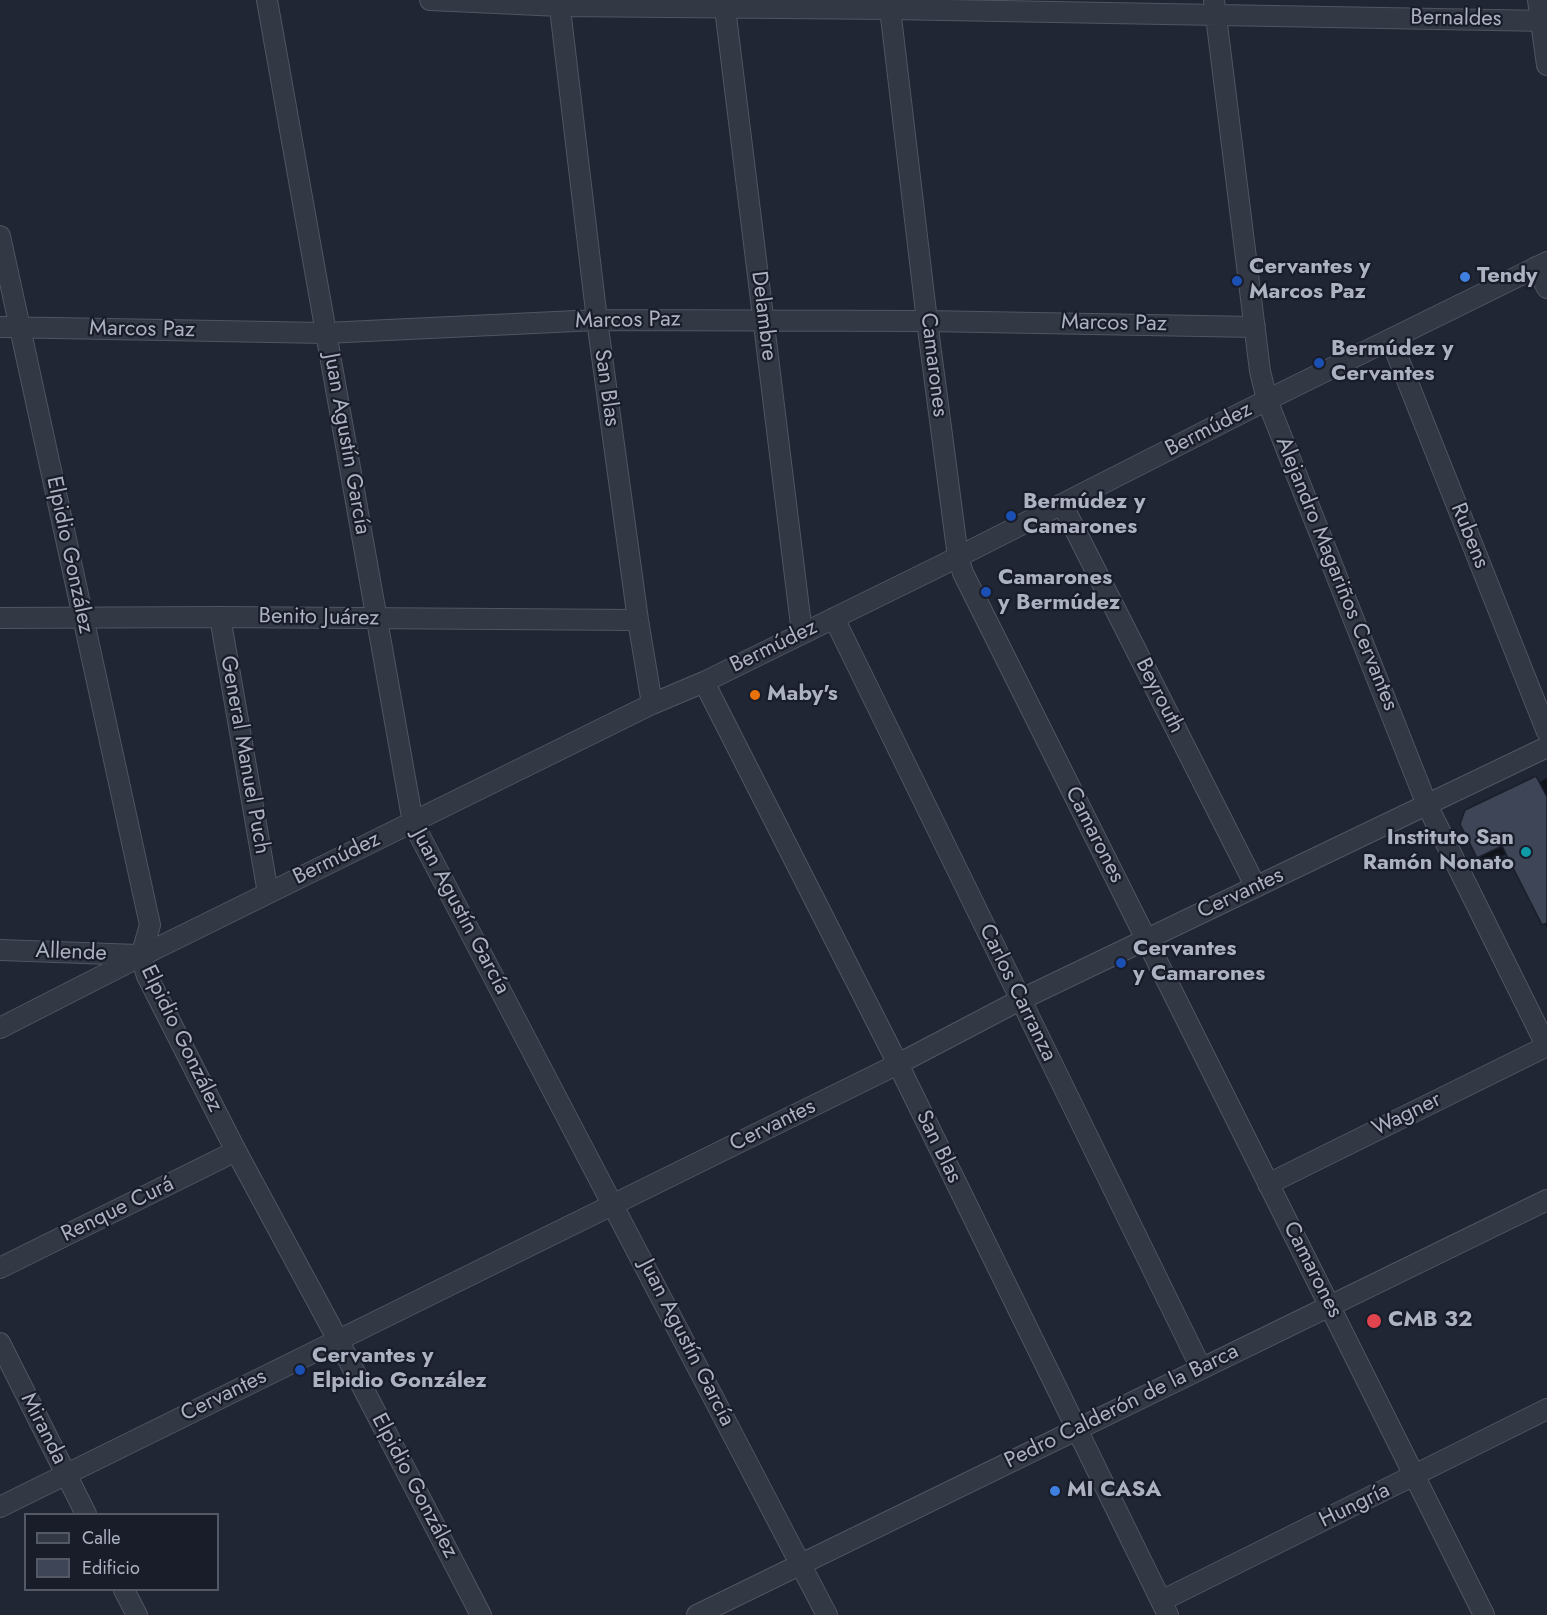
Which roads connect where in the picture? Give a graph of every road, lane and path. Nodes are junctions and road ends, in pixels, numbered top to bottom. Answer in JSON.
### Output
{"nodes":[{"id":1,"x":267,"y":0,"type":"edge"},
{"id":2,"x":430,"y":0,"type":"edge"},
{"id":3,"x":1539,"y":0,"type":"edge"},
{"id":4,"x":560,"y":3,"type":"edge"},
{"id":5,"x":724,"y":4,"type":"edge"},
{"id":6,"x":890,"y":4,"type":"edge"},
{"id":7,"x":1215,"y":7,"type":"edge"},
{"id":8,"x":1544,"y":21,"type":"edge"},
{"id":9,"x":1547,"y":65,"type":"edge"},
{"id":10,"x":0,"y":236,"type":"edge"},
{"id":11,"x":1542,"y":265,"type":"edge"},
{"id":12,"x":1547,"y":288,"type":"edge"},
{"id":13,"x":597,"y":320,"type":"junction"},
{"id":14,"x":763,"y":321,"type":"junction"},
{"id":15,"x":927,"y":321,"type":"junction"},
{"id":16,"x":10,"y":327,"type":"edge"},
{"id":17,"x":1256,"y":327,"type":"junction"},
{"id":18,"x":326,"y":333,"type":"junction"},
{"id":19,"x":1391,"y":340,"type":"junction"},
{"id":20,"x":1267,"y":400,"type":"junction"},
{"id":21,"x":1062,"y":504,"type":"junction"},
{"id":22,"x":958,"y":557,"type":"junction"},
{"id":23,"x":220,"y":617,"type":"junction"},
{"id":24,"x":0,"y":618,"type":"edge"},
{"id":25,"x":834,"y":618,"type":"junction"},
{"id":26,"x":83,"y":619,"type":"junction"},
{"id":27,"x":378,"y":619,"type":"junction"},
{"id":28,"x":639,"y":620,"type":"junction"},
{"id":29,"x":802,"y":633,"type":"junction"},
{"id":30,"x":704,"y":681,"type":"junction"},
{"id":31,"x":652,"y":704,"type":"junction"},
{"id":32,"x":1547,"y":732,"type":"edge"},
{"id":33,"x":1547,"y":747,"type":"edge"},
{"id":34,"x":1427,"y":805,"type":"junction"},
{"id":35,"x":413,"y":823,"type":"junction"},
{"id":36,"x":1256,"y":887,"type":"junction"},
{"id":37,"x":268,"y":893,"type":"junction"},
{"id":38,"x":1147,"y":940,"type":"junction"},
{"id":39,"x":0,"y":950,"type":"edge"},
{"id":40,"x":141,"y":956,"type":"junction"},
{"id":41,"x":1020,"y":1000,"type":"junction"},
{"id":42,"x":0,"y":1028,"type":"edge"},
{"id":43,"x":1547,"y":1046,"type":"edge"},
{"id":44,"x":898,"y":1064,"type":"junction"},
{"id":45,"x":236,"y":1151,"type":"junction"},
{"id":46,"x":1268,"y":1184,"type":"junction"},
{"id":47,"x":1547,"y":1200,"type":"edge"},
{"id":48,"x":614,"y":1204,"type":"junction"},
{"id":49,"x":0,"y":1268,"type":"edge"},
{"id":50,"x":1330,"y":1306,"type":"junction"},
{"id":51,"x":338,"y":1340,"type":"junction"},
{"id":52,"x":0,"y":1343,"type":"edge"},
{"id":53,"x":1201,"y":1368,"type":"junction"},
{"id":54,"x":1547,"y":1410,"type":"edge"},
{"id":55,"x":1077,"y":1429,"type":"junction"},
{"id":56,"x":66,"y":1474,"type":"junction"},
{"id":57,"x":1416,"y":1476,"type":"junction"},
{"id":58,"x":0,"y":1507,"type":"edge"},
{"id":59,"x":85,"y":1513,"type":"edge"},
{"id":60,"x":800,"y":1564,"type":"junction"},
{"id":61,"x":125,"y":1591,"type":"edge"},
{"id":62,"x":1165,"y":1608,"type":"edge"},
{"id":63,"x":137,"y":1615,"type":"edge"},
{"id":64,"x":481,"y":1615,"type":"edge"},
{"id":65,"x":697,"y":1615,"type":"edge"},
{"id":66,"x":827,"y":1615,"type":"edge"},
{"id":67,"x":1484,"y":1615,"type":"edge"}],
"edges":[{"from":1,"to":18,"type":"street","name":"Juan Agustín García"},
{"from":2,"to":4,"type":"street","name":"Bernaldes"},
{"from":3,"to":8,"type":"street"},
{"from":4,"to":5,"type":"street","name":"Bernaldes"},
{"from":4,"to":13,"type":"street","name":"San Blas"},
{"from":5,"to":6,"type":"street","name":"Bernaldes"},
{"from":5,"to":14,"type":"street","name":"Delambre"},
{"from":6,"to":7,"type":"street","name":"Bernaldes"},
{"from":6,"to":15,"type":"street","name":"Camarones"},
{"from":7,"to":8,"type":"street","name":"Bernaldes"},
{"from":7,"to":17,"type":"street","name":"Alejandro Magariños Cervantes"},
{"from":8,"to":9,"type":"street"},
{"from":10,"to":16,"type":"street","name":"Elpidio González"},
{"from":11,"to":12,"type":"street"},
{"from":11,"to":19,"type":"street","name":"Bermúdez"},
{"from":13,"to":14,"type":"street","name":"Marcos Paz"},
{"from":13,"to":18,"type":"street","name":"Marcos Paz"},
{"from":13,"to":28,"type":"street","name":"San Blas"},
{"from":14,"to":15,"type":"street","name":"Marcos Paz"},
{"from":14,"to":29,"type":"street","name":"Delambre"},
{"from":15,"to":17,"type":"street","name":"Marcos Paz"},
{"from":15,"to":22,"type":"street","name":"Camarones"},
{"from":16,"to":18,"type":"street","name":"Marcos Paz"},
{"from":16,"to":26,"type":"street","name":"Elpidio González"},
{"from":17,"to":20,"type":"street","name":"Alejandro Magariños Cervantes"},
{"from":18,"to":27,"type":"street","name":"Juan Agustín García"},
{"from":19,"to":20,"type":"street","name":"Bermúdez"},
{"from":19,"to":32,"type":"street","name":"Rubens"},
{"from":20,"to":21,"type":"street","name":"Bermúdez"},
{"from":20,"to":34,"type":"street","name":"Alejandro Magariños Cervantes"},
{"from":21,"to":22,"type":"street","name":"Bermúdez"},
{"from":21,"to":36,"type":"street","name":"Beyrouth"},
{"from":22,"to":25,"type":"street","name":"Bermúdez"},
{"from":22,"to":38,"type":"street","name":"Camarones"},
{"from":23,"to":26,"type":"street","name":"Benito Juárez"},
{"from":23,"to":27,"type":"street","name":"Benito Juárez"},
{"from":23,"to":37,"type":"street","name":"General Manuel Puch"},
{"from":24,"to":26,"type":"street","name":"Benito Juárez"},
{"from":25,"to":29,"type":"street","name":"Bermúdez"},
{"from":25,"to":41,"type":"street","name":"Carlos Carranza"},
{"from":26,"to":40,"type":"street","name":"Elpidio González"},
{"from":27,"to":28,"type":"street","name":"Benito Juárez"},
{"from":27,"to":35,"type":"street","name":"Juan Agustín García"},
{"from":28,"to":31,"type":"street","name":"San Blas"},
{"from":29,"to":30,"type":"street","name":"Bermúdez"},
{"from":30,"to":31,"type":"street","name":"Bermúdez"},
{"from":30,"to":44,"type":"street","name":"San Blas"},
{"from":31,"to":35,"type":"street","name":"Bermúdez"},
{"from":33,"to":34,"type":"street","name":"Cervantes"},
{"from":34,"to":36,"type":"street","name":"Cervantes"},
{"from":34,"to":43,"type":"street","name":"Alejandro Magariños Cervantes"},
{"from":35,"to":37,"type":"street","name":"Bermúdez"},
{"from":35,"to":48,"type":"street","name":"Juan Agustín García"},
{"from":36,"to":38,"type":"street","name":"Cervantes"},
{"from":37,"to":40,"type":"street","name":"Bermúdez"},
{"from":38,"to":41,"type":"street","name":"Cervantes"},
{"from":38,"to":46,"type":"street","name":"Camarones"},
{"from":39,"to":40,"type":"street","name":"Allende"},
{"from":40,"to":42,"type":"street","name":"Bermúdez"},
{"from":40,"to":45,"type":"street","name":"Elpidio González"},
{"from":41,"to":44,"type":"street","name":"Cervantes"},
{"from":41,"to":53,"type":"street","name":"Carlos Carranza"},
{"from":43,"to":46,"type":"street","name":"Wagner"},
{"from":44,"to":48,"type":"street","name":"Cervantes"},
{"from":44,"to":55,"type":"street","name":"San Blas"},
{"from":45,"to":49,"type":"street","name":"Renque Curá"},
{"from":45,"to":51,"type":"street","name":"Elpidio González"},
{"from":46,"to":50,"type":"street","name":"Camarones"},
{"from":47,"to":50,"type":"street","name":"Pedro Calderón de la Barca"},
{"from":48,"to":51,"type":"street","name":"Cervantes"},
{"from":48,"to":60,"type":"street","name":"Juan Agustín García"},
{"from":50,"to":53,"type":"street","name":"Pedro Calderón de la Barca"},
{"from":50,"to":57,"type":"street","name":"Camarones"},
{"from":51,"to":56,"type":"street","name":"Cervantes"},
{"from":51,"to":64,"type":"street","name":"Elpidio González"},
{"from":52,"to":56,"type":"street","name":"Miranda"},
{"from":53,"to":55,"type":"street","name":"Pedro Calderón de la Barca"},
{"from":54,"to":57,"type":"street","name":"Hungría"},
{"from":55,"to":60,"type":"street","name":"Pedro Calderón de la Barca"},
{"from":55,"to":62,"type":"street","name":"San Blas"},
{"from":56,"to":58,"type":"street","name":"Cervantes"},
{"from":56,"to":59,"type":"street","name":"Miranda"},
{"from":57,"to":62,"type":"street","name":"Hungría"},
{"from":57,"to":67,"type":"street","name":"Camarones"},
{"from":60,"to":65,"type":"street","name":"Pedro Calderón de la Barca"},
{"from":60,"to":66,"type":"street","name":"Juan Agustín García"},
{"from":61,"to":63,"type":"street"}]}
